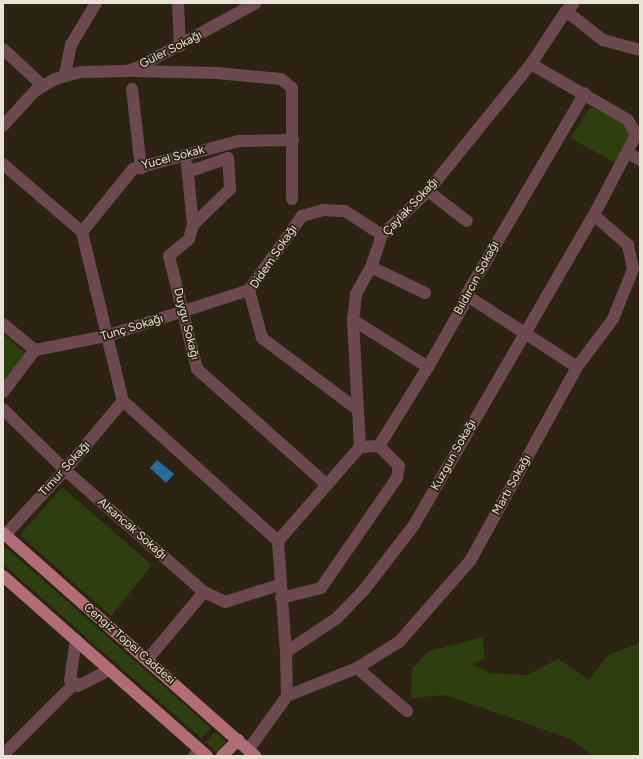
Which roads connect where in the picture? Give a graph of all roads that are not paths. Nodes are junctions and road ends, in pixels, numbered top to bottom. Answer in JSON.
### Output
{"nodes":[{"id":1,"x":96,"y":3,"type":"edge"},
{"id":2,"x":178,"y":3,"type":"edge"},
{"id":3,"x":256,"y":3,"type":"edge"},
{"id":4,"x":570,"y":7,"type":"edge"},
{"id":5,"x":180,"y":46,"type":"junction"},
{"id":6,"x":3,"y":48,"type":"edge"},
{"id":7,"x":640,"y":50,"type":"edge"},
{"id":8,"x":531,"y":64,"type":"junction"},
{"id":9,"x":127,"y":71,"type":"junction"},
{"id":10,"x":65,"y":75,"type":"junction"},
{"id":11,"x":43,"y":86,"type":"junction"},
{"id":12,"x":132,"y":89,"type":"dead end"},
{"id":13,"x":585,"y":93,"type":"junction"},
{"id":14,"x":3,"y":126,"type":"edge"},
{"id":15,"x":638,"y":134,"type":"edge"},
{"id":16,"x":293,"y":140,"type":"junction"},
{"id":17,"x":186,"y":153,"type":"junction"},
{"id":18,"x":628,"y":153,"type":"junction"},
{"id":19,"x":228,"y":158,"type":"joint"},
{"id":20,"x":640,"y":160,"type":"edge"},
{"id":21,"x":3,"y":164,"type":"edge"},
{"id":22,"x":141,"y":168,"type":"junction"},
{"id":23,"x":188,"y":172,"type":"junction"},
{"id":24,"x":428,"y":191,"type":"junction"},
{"id":25,"x":292,"y":199,"type":"dead end"},
{"id":26,"x":594,"y":215,"type":"junction"},
{"id":27,"x":467,"y":221,"type":"dead end"},
{"id":28,"x":194,"y":225,"type":"junction"},
{"id":29,"x":82,"y":232,"type":"junction"},
{"id":30,"x":382,"y":234,"type":"junction"},
{"id":31,"x":371,"y":267,"type":"junction"},
{"id":32,"x":249,"y":290,"type":"junction"},
{"id":33,"x":425,"y":293,"type":"dead end"},
{"id":34,"x":466,"y":295,"type":"junction"},
{"id":35,"x":183,"y":312,"type":"junction"},
{"id":36,"x":354,"y":320,"type":"junction"},
{"id":37,"x":3,"y":324,"type":"edge"},
{"id":38,"x":524,"y":331,"type":"junction"},
{"id":39,"x":106,"y":336,"type":"junction"},
{"id":40,"x":35,"y":350,"type":"junction"},
{"id":41,"x":428,"y":367,"type":"junction"},
{"id":42,"x":577,"y":367,"type":"junction"},
{"id":43,"x":3,"y":392,"type":"edge"},
{"id":44,"x":123,"y":401,"type":"junction"},
{"id":45,"x":3,"y":409,"type":"edge"},
{"id":46,"x":358,"y":410,"type":"junction"},
{"id":47,"x":379,"y":446,"type":"junction"},
{"id":48,"x":360,"y":447,"type":"junction"},
{"id":49,"x":66,"y":470,"type":"junction"},
{"id":50,"x":326,"y":483,"type":"junction"},
{"id":51,"x":4,"y":534,"type":"edge"},
{"id":52,"x":278,"y":541,"type":"junction"},
{"id":53,"x":3,"y":576,"type":"edge"},
{"id":54,"x":279,"y":585,"type":"junction"},
{"id":55,"x":204,"y":592,"type":"junction"},
{"id":56,"x":282,"y":598,"type":"junction"},
{"id":57,"x":76,"y":640,"type":"junction"},
{"id":58,"x":286,"y":652,"type":"junction"},
{"id":59,"x":147,"y":660,"type":"junction"},
{"id":60,"x":357,"y":668,"type":"junction"},
{"id":61,"x":110,"y":670,"type":"junction"},
{"id":62,"x":74,"y":683,"type":"junction"},
{"id":63,"x":287,"y":696,"type":"junction"},
{"id":64,"x":407,"y":711,"type":"dead end"},
{"id":65,"x":238,"y":740,"type":"junction"},
{"id":66,"x":200,"y":754,"type":"edge"},
{"id":67,"x":252,"y":754,"type":"edge"},
{"id":68,"x":3,"y":755,"type":"edge"},
{"id":69,"x":222,"y":756,"type":"edge"}],
"edges":[{"from":1,"to":10,"type":"street"},
{"from":2,"to":5,"type":"street"},
{"from":3,"to":5,"type":"street","name":"Güler Sokağı"},
{"from":4,"to":7,"type":"street"},
{"from":4,"to":8,"type":"street","name":"Çaylak Sokağı"},
{"from":5,"to":9,"type":"street","name":"Güler Sokağı"},
{"from":6,"to":11,"type":"street"},
{"from":8,"to":13,"type":"street"},
{"from":8,"to":24,"type":"street","name":"Çaylak Sokağı"},
{"from":9,"to":10,"type":"street","name":"Güler Sokağı"},
{"from":9,"to":16,"type":"street"},
{"from":10,"to":11,"type":"street","name":"Güler Sokağı"},
{"from":11,"to":14,"type":"street","name":"Güler Sokağı"},
{"from":12,"to":22,"type":"street"},
{"from":13,"to":15,"type":"street"},
{"from":13,"to":34,"type":"street","name":"Bıldırcın Sokağı"},
{"from":15,"to":18,"type":"street","name":"Kuzgun Sokağı"},
{"from":16,"to":17,"type":"street","name":"Yücel Sokak"},
{"from":16,"to":25,"type":"street"},
{"from":17,"to":22,"type":"street","name":"Yücel Sokak"},
{"from":17,"to":23,"type":"street"},
{"from":18,"to":20,"type":"street"},
{"from":18,"to":26,"type":"street","name":"Kuzgun Sokağı"},
{"from":19,"to":23,"type":"street","name":"Yücel Sokak"},
{"from":19,"to":28,"type":"street","name":"Duygu Sokağı"},
{"from":21,"to":29,"type":"street"},
{"from":22,"to":29,"type":"street","name":"Yücel Sokak"},
{"from":23,"to":28,"type":"street"},
{"from":24,"to":27,"type":"street"},
{"from":24,"to":30,"type":"street","name":"Çaylak Sokağı"},
{"from":26,"to":38,"type":"street","name":"Kuzgun Sokağı"},
{"from":26,"to":42,"type":"street","name":"Martı Sokağı"},
{"from":28,"to":35,"type":"street","name":"Duygu Sokağı"},
{"from":29,"to":39,"type":"street"},
{"from":30,"to":31,"type":"street","name":"Çaylak Sokağı"},
{"from":30,"to":32,"type":"street","name":"Didem Sokağı"},
{"from":31,"to":33,"type":"street"},
{"from":31,"to":36,"type":"street","name":"Çaylak Sokağı"},
{"from":32,"to":35,"type":"street","name":"Tunç Sokağı"},
{"from":32,"to":46,"type":"street","name":"Didem Sokağı"},
{"from":34,"to":38,"type":"street"},
{"from":34,"to":41,"type":"street","name":"Bıldırcın Sokağı"},
{"from":35,"to":39,"type":"street","name":"Tunç Sokağı"},
{"from":35,"to":50,"type":"street","name":"Duygu Sokağı"},
{"from":36,"to":41,"type":"street"},
{"from":36,"to":46,"type":"street","name":"Çaylak Sokağı"},
{"from":37,"to":40,"type":"street"},
{"from":38,"to":42,"type":"street"},
{"from":38,"to":58,"type":"street","name":"Kuzgun Sokağı"},
{"from":39,"to":40,"type":"street","name":"Tunç Sokağı"},
{"from":39,"to":44,"type":"street"},
{"from":40,"to":43,"type":"street"},
{"from":41,"to":47,"type":"street","name":"Bıldırcın Sokağı"},
{"from":42,"to":60,"type":"street","name":"Martı Sokağı"},
{"from":44,"to":49,"type":"street","name":"Timur Sokağı"},
{"from":44,"to":52,"type":"street"},
{"from":45,"to":49,"type":"street","name":"Alsancak Sokağı"},
{"from":46,"to":48,"type":"street","name":"Çaylak Sokağı"},
{"from":47,"to":48,"type":"street"},
{"from":47,"to":56,"type":"street"},
{"from":48,"to":50,"type":"street"},
{"from":49,"to":51,"type":"street","name":"Timur Sokağı"},
{"from":49,"to":55,"type":"street","name":"Alsancak Sokağı"},
{"from":50,"to":52,"type":"street"},
{"from":51,"to":59,"type":"main road","name":"Cengiz Topel Caddesi"},
{"from":52,"to":54,"type":"street"},
{"from":53,"to":57,"type":"main road"},
{"from":54,"to":55,"type":"street","name":"Alsancak Sokağı"},
{"from":54,"to":56,"type":"street"},
{"from":55,"to":59,"type":"street"},
{"from":56,"to":58,"type":"street"},
{"from":57,"to":61,"type":"main road"},
{"from":57,"to":62,"type":"street"},
{"from":58,"to":63,"type":"street"},
{"from":59,"to":65,"type":"main road","name":"Cengiz Topel Caddesi"},
{"from":60,"to":63,"type":"street","name":"Martı Sokağı"},
{"from":60,"to":64,"type":"street"},
{"from":61,"to":62,"type":"street"},
{"from":61,"to":66,"type":"main road"},
{"from":62,"to":68,"type":"street"},
{"from":63,"to":67,"type":"street"},
{"from":65,"to":67,"type":"main road","name":"Cengiz Topel Caddesi"},
{"from":65,"to":69,"type":"main road"}]}
